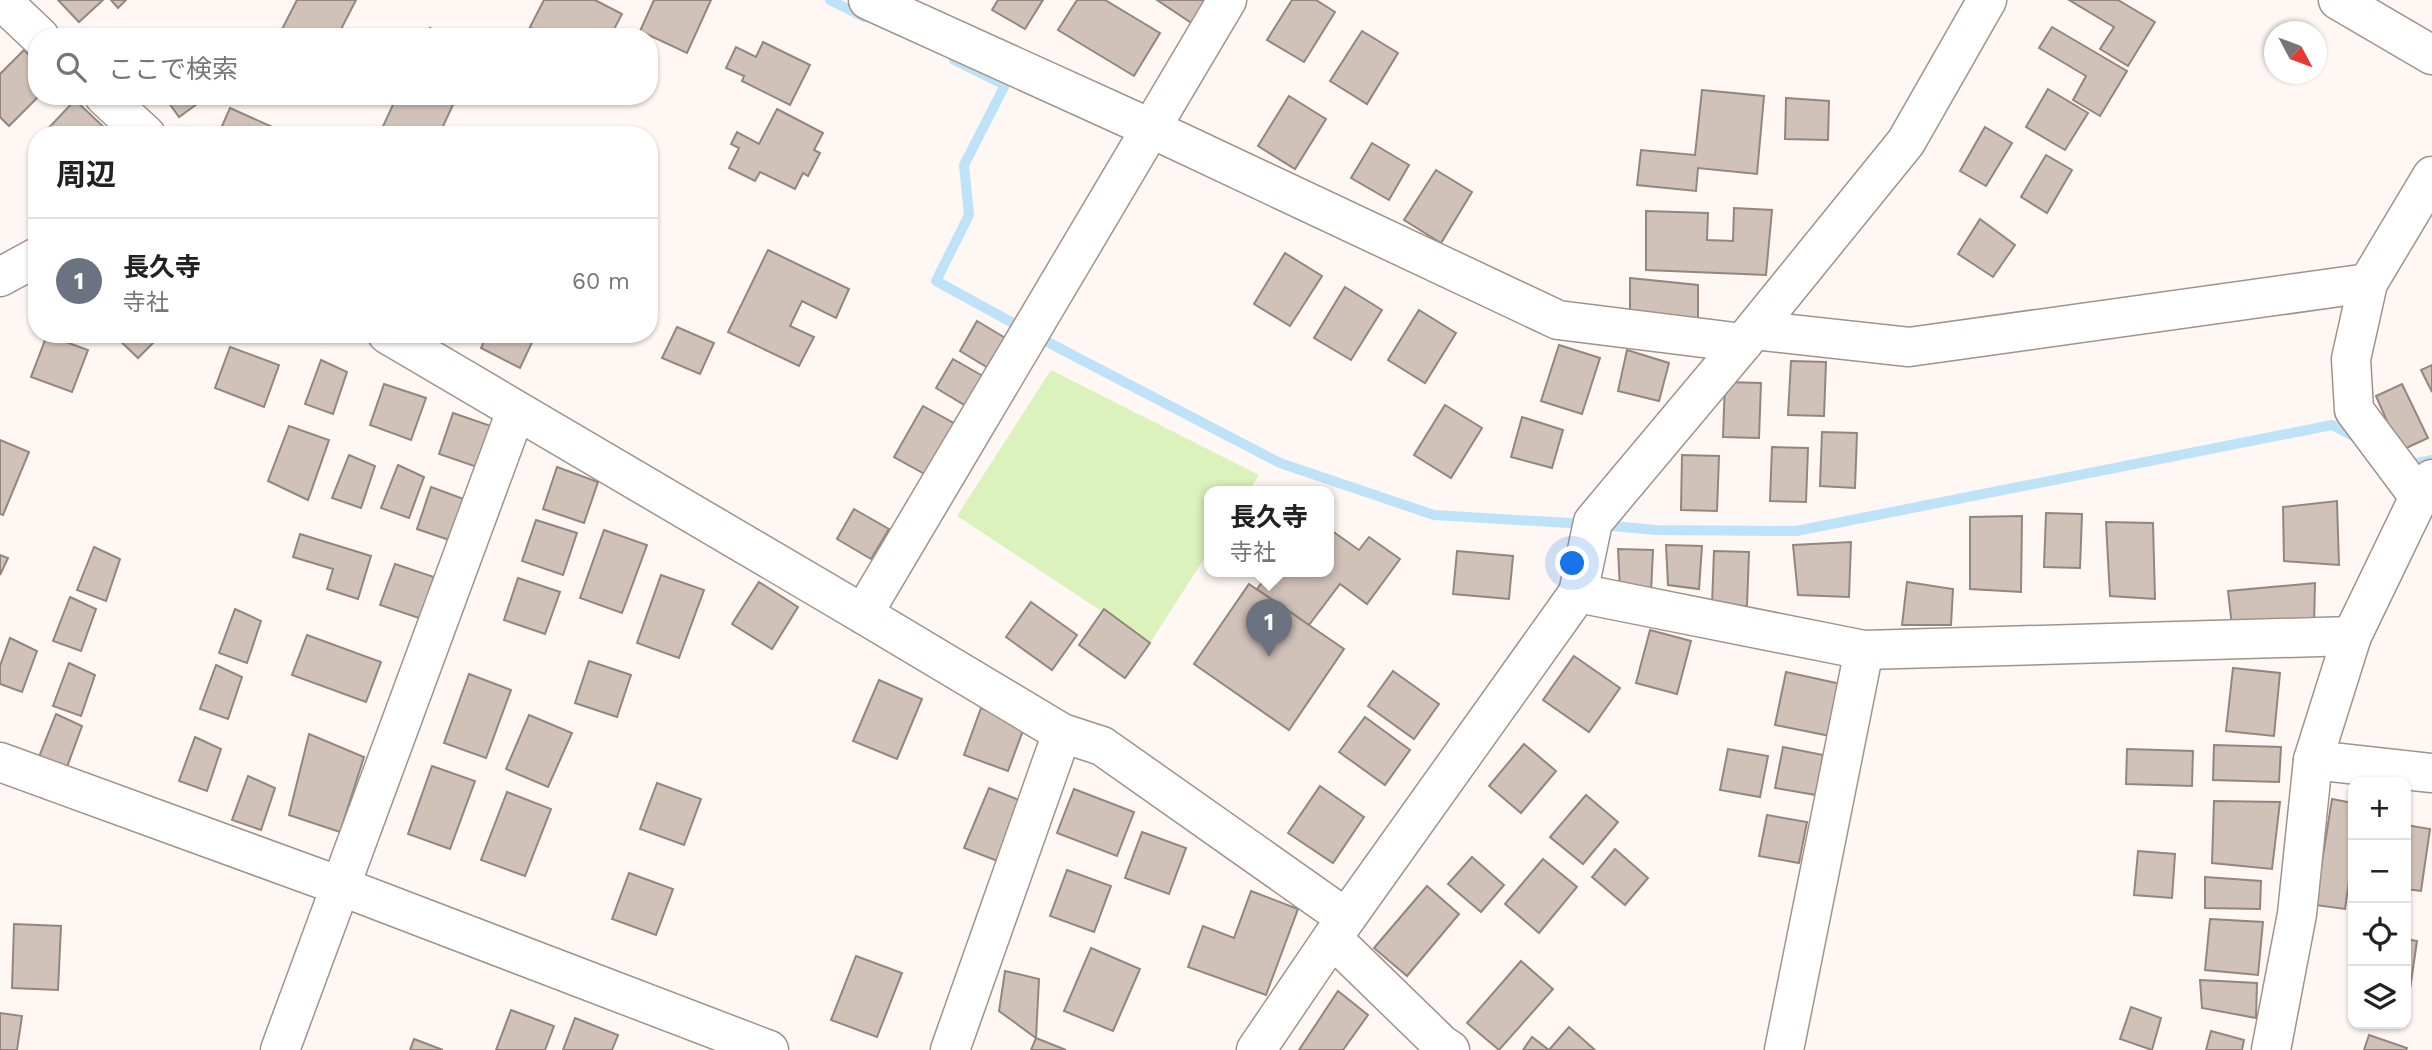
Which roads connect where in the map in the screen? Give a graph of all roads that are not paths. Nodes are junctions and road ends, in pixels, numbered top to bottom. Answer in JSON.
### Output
{"nodes":[{"id":1,"x":1,"y":0,"type":"edge"},
{"id":2,"x":868,"y":0,"type":"edge"},
{"id":3,"x":1227,"y":0,"type":"edge"},
{"id":4,"x":1987,"y":0,"type":"edge"},
{"id":5,"x":2338,"y":0,"type":"edge"},
{"id":6,"x":31,"y":28,"type":"edge"},
{"id":7,"x":2432,"y":55,"type":"edge"},
{"id":8,"x":114,"y":105,"type":"edge"},
{"id":9,"x":136,"y":126,"type":"edge"},
{"id":10,"x":1150,"y":128,"type":"junction"},
{"id":11,"x":2432,"y":176,"type":"edge"},
{"id":12,"x":28,"y":262,"type":"edge"},
{"id":13,"x":0,"y":277,"type":"edge"},
{"id":14,"x":2368,"y":283,"type":"junction"},
{"id":15,"x":1748,"y":337,"type":"junction"},
{"id":16,"x":402,"y":343,"type":"edge"},
{"id":17,"x":516,"y":411,"type":"junction"},
{"id":18,"x":2426,"y":488,"type":"edge"},
{"id":19,"x":1578,"y":593,"type":"junction"},
{"id":20,"x":863,"y":614,"type":"junction"},
{"id":21,"x":2352,"y":636,"type":"junction"},
{"id":22,"x":1864,"y":650,"type":"junction"},
{"id":23,"x":1062,"y":733,"type":"junction"},
{"id":24,"x":2313,"y":760,"type":"junction"},
{"id":25,"x":0,"y":762,"type":"edge"},
{"id":26,"x":2432,"y":773,"type":"edge"},
{"id":27,"x":340,"y":886,"type":"junction"},
{"id":28,"x":1339,"y":928,"type":"junction"},
{"id":29,"x":280,"y":1050,"type":"edge"},
{"id":30,"x":769,"y":1050,"type":"edge"},
{"id":31,"x":950,"y":1050,"type":"edge"},
{"id":32,"x":1256,"y":1050,"type":"edge"},
{"id":33,"x":1450,"y":1050,"type":"edge"},
{"id":34,"x":1784,"y":1050,"type":"edge"},
{"id":35,"x":2271,"y":1050,"type":"edge"}],
"edges":[{"from":1,"to":6,"type":"street"},
{"from":2,"to":10,"type":"street"},
{"from":3,"to":10,"type":"street"},
{"from":4,"to":15,"type":"street"},
{"from":5,"to":7,"type":"street"},
{"from":8,"to":9,"type":"street"},
{"from":10,"to":15,"type":"street"},
{"from":10,"to":20,"type":"street"},
{"from":11,"to":14,"type":"street"},
{"from":12,"to":13,"type":"street"},
{"from":14,"to":15,"type":"street"},
{"from":14,"to":18,"type":"street"},
{"from":15,"to":19,"type":"street"},
{"from":16,"to":17,"type":"street"},
{"from":17,"to":20,"type":"street"},
{"from":17,"to":27,"type":"street"},
{"from":18,"to":21,"type":"street"},
{"from":19,"to":22,"type":"street"},
{"from":19,"to":28,"type":"street"},
{"from":20,"to":23,"type":"street"},
{"from":21,"to":22,"type":"street"},
{"from":21,"to":24,"type":"street"},
{"from":22,"to":34,"type":"street"},
{"from":23,"to":28,"type":"street"},
{"from":23,"to":31,"type":"street"},
{"from":24,"to":26,"type":"street"},
{"from":24,"to":35,"type":"street"},
{"from":25,"to":27,"type":"street"},
{"from":27,"to":29,"type":"street"},
{"from":27,"to":30,"type":"street"},
{"from":28,"to":32,"type":"street"},
{"from":28,"to":33,"type":"street"}]}
